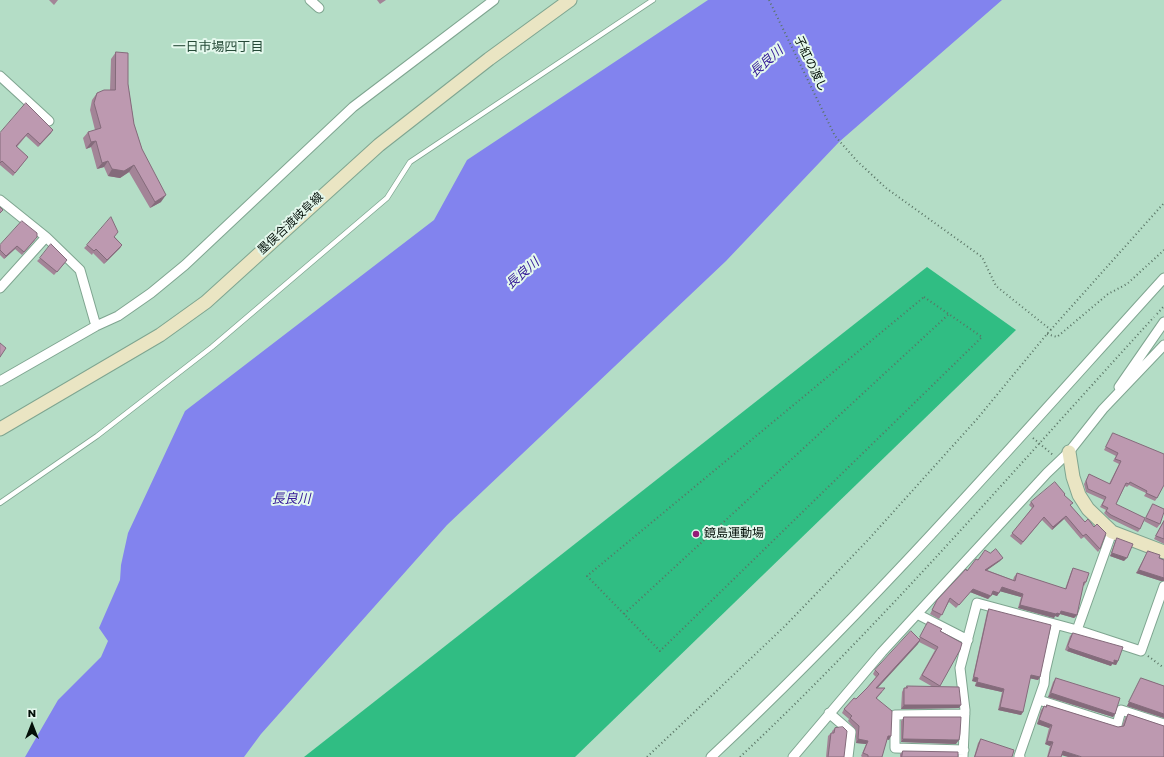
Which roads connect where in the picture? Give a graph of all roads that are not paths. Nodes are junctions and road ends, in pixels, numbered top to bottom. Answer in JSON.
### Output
{"nodes":[{"id":1,"x":310,"y":0,"type":"edge"},
{"id":2,"x":494,"y":0,"type":"edge"},
{"id":3,"x":570,"y":0,"type":"edge"},
{"id":4,"x":653,"y":0,"type":"edge"},
{"id":5,"x":319,"y":8,"type":"dead end"},
{"id":6,"x":0,"y":76,"type":"edge"},
{"id":7,"x":49,"y":121,"type":"dead end"},
{"id":8,"x":0,"y":200,"type":"edge"},
{"id":9,"x":46,"y":237,"type":"junction"},
{"id":10,"x":1164,"y":278,"type":"edge"},
{"id":11,"x":0,"y":288,"type":"edge"},
{"id":12,"x":1164,"y":322,"type":"edge"},
{"id":13,"x":96,"y":326,"type":"junction"},
{"id":14,"x":1164,"y":344,"type":"edge"},
{"id":15,"x":0,"y":381,"type":"edge"},
{"id":16,"x":1103,"y":409,"type":"junction"},
{"id":17,"x":0,"y":429,"type":"edge"},
{"id":18,"x":1064,"y":456,"type":"junction"},
{"id":19,"x":0,"y":503,"type":"edge"},
{"id":20,"x":1112,"y":532,"type":"junction"},
{"id":21,"x":1164,"y":552,"type":"edge"},
{"id":22,"x":1164,"y":586,"type":"edge"},
{"id":23,"x":917,"y":614,"type":"junction"},
{"id":24,"x":1056,"y":625,"type":"junction"},
{"id":25,"x":1077,"y":630,"type":"junction"},
{"id":26,"x":968,"y":640,"type":"junction"},
{"id":27,"x":1039,"y":700,"type":"junction"},
{"id":28,"x":829,"y":713,"type":"junction"},
{"id":29,"x":965,"y":714,"type":"junction"},
{"id":30,"x":1164,"y":724,"type":"edge"},
{"id":31,"x":964,"y":754,"type":"edge"},
{"id":32,"x":711,"y":757,"type":"edge"},
{"id":33,"x":793,"y":757,"type":"edge"},
{"id":34,"x":848,"y":757,"type":"edge"},
{"id":35,"x":1020,"y":757,"type":"edge"}],
"edges":[{"from":1,"to":5,"type":"street"},
{"from":2,"to":13,"type":"street"},
{"from":3,"to":17,"type":"main road","name":"墨俣合渡岐阜線"},
{"from":4,"to":19,"type":"lane"},
{"from":6,"to":7,"type":"street"},
{"from":8,"to":9,"type":"street"},
{"from":9,"to":11,"type":"street"},
{"from":9,"to":13,"type":"street"},
{"from":10,"to":32,"type":"street"},
{"from":12,"to":16,"type":"street"},
{"from":13,"to":15,"type":"street"},
{"from":14,"to":16,"type":"street"},
{"from":16,"to":18,"type":"street"},
{"from":18,"to":20,"type":"main road"},
{"from":18,"to":23,"type":"street"},
{"from":20,"to":21,"type":"main road"},
{"from":20,"to":25,"type":"street"},
{"from":22,"to":25,"type":"street"},
{"from":23,"to":26,"type":"street"},
{"from":23,"to":28,"type":"street"},
{"from":24,"to":25,"type":"street"},
{"from":24,"to":26,"type":"street"},
{"from":24,"to":27,"type":"street"},
{"from":26,"to":29,"type":"street"},
{"from":27,"to":30,"type":"street"},
{"from":27,"to":35,"type":"street"},
{"from":28,"to":33,"type":"street"},
{"from":28,"to":34,"type":"street"},
{"from":29,"to":31,"type":"street"},
{"from":29,"to":31,"type":"street"}]}
